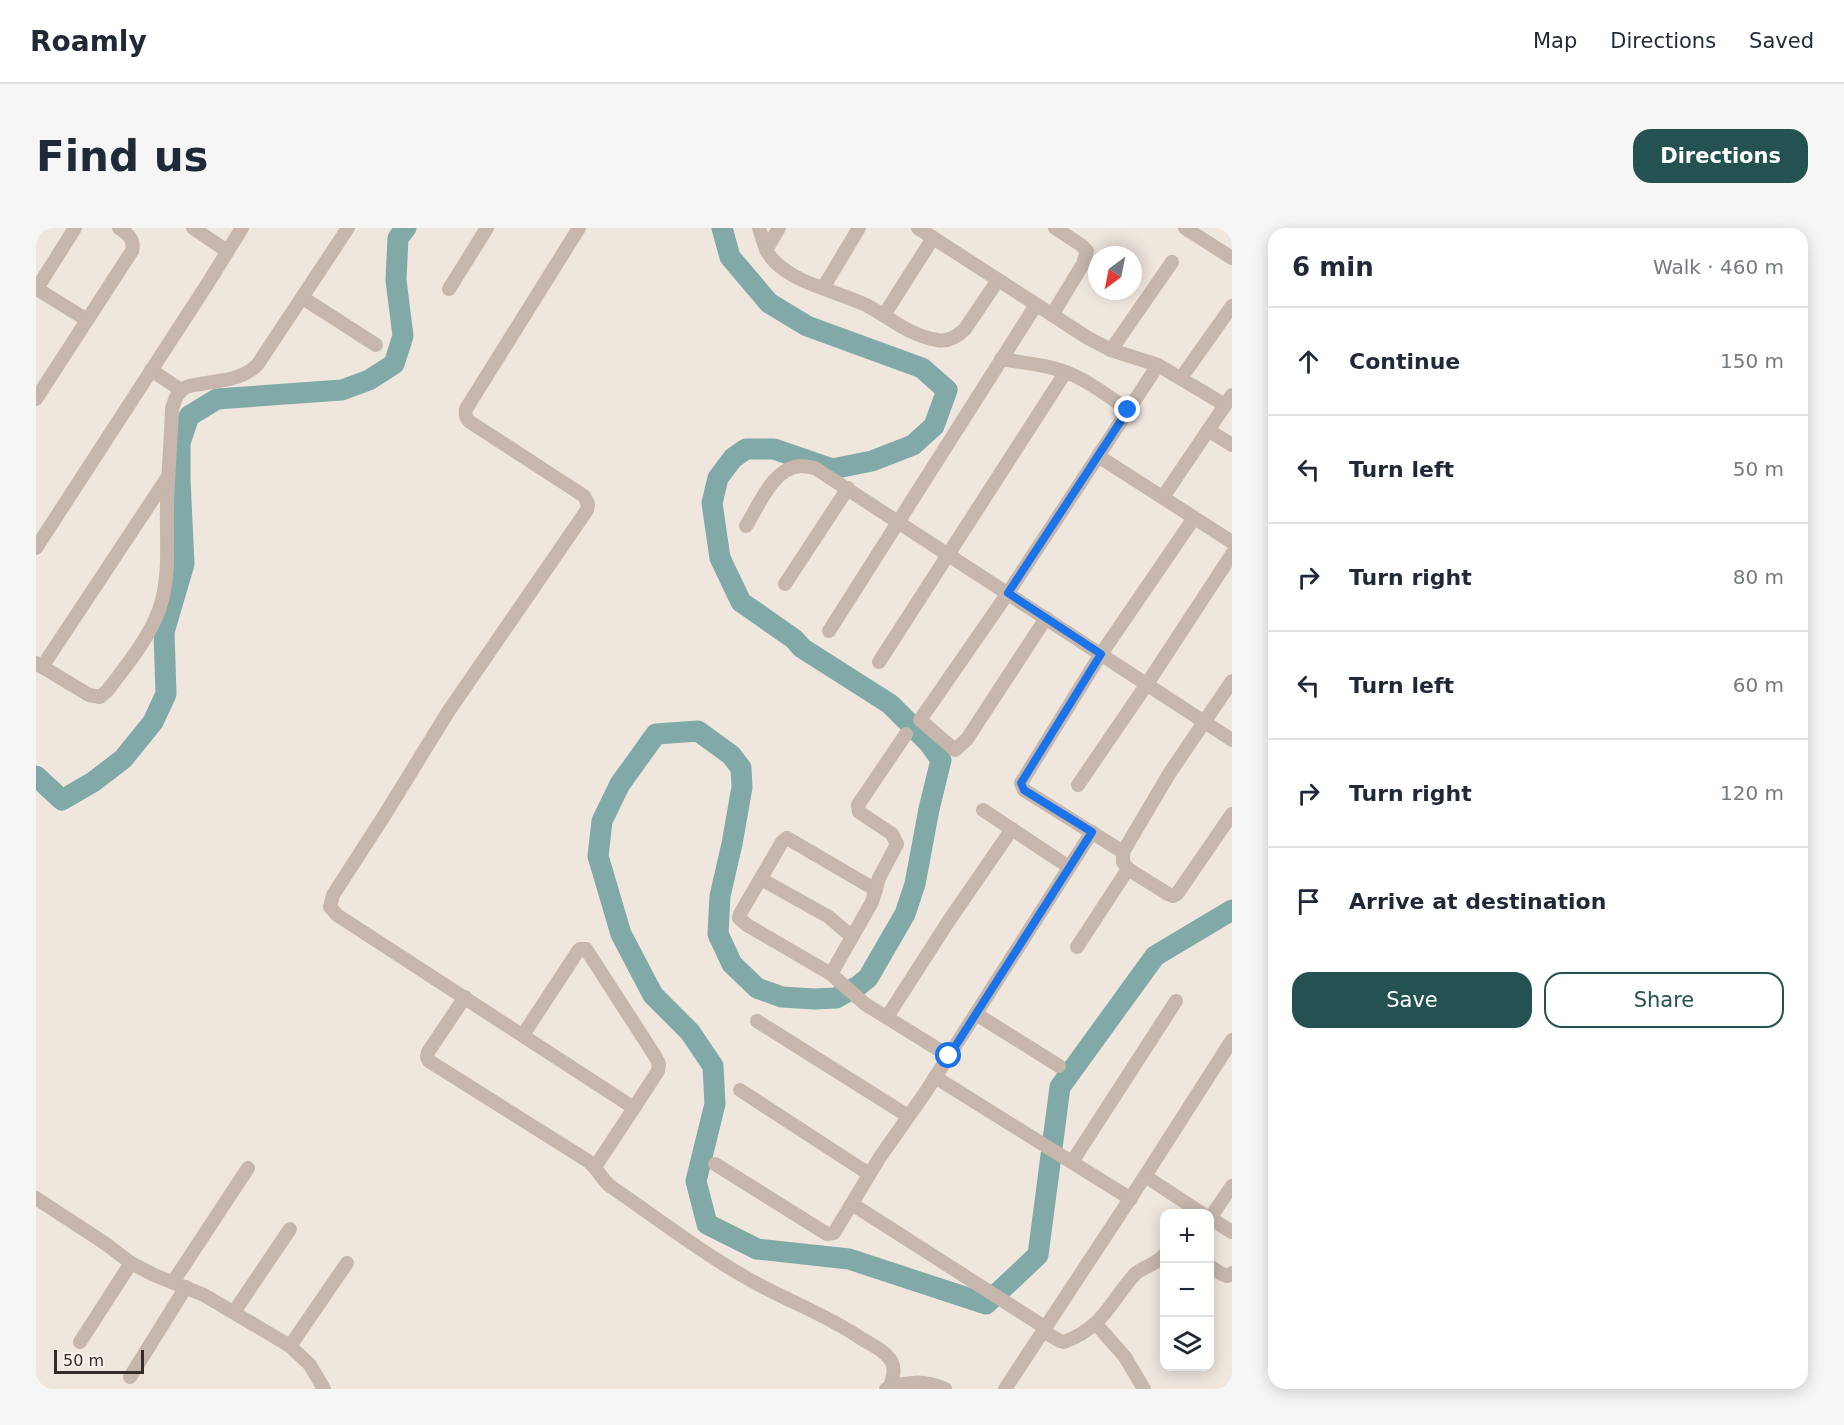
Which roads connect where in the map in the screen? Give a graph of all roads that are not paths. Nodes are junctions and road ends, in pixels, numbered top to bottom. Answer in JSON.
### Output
{"nodes":[{"id":1,"x":75,"y":228,"type":"edge"},
{"id":2,"x":119,"y":228,"type":"edge"},
{"id":3,"x":193,"y":228,"type":"edge"},
{"id":4,"x":242,"y":228,"type":"edge"},
{"id":5,"x":348,"y":228,"type":"edge"},
{"id":6,"x":487,"y":228,"type":"edge"},
{"id":7,"x":579,"y":228,"type":"edge"},
{"id":8,"x":759,"y":228,"type":"edge"},
{"id":9,"x":779,"y":228,"type":"edge"},
{"id":10,"x":859,"y":228,"type":"edge"},
{"id":11,"x":918,"y":228,"type":"edge"},
{"id":12,"x":1055,"y":228,"type":"edge"},
{"id":13,"x":1185,"y":228,"type":"edge"},
{"id":14,"x":933,"y":238,"type":"junction"},
{"id":15,"x":766,"y":250,"type":"junction"},
{"id":16,"x":227,"y":251,"type":"junction"},
{"id":17,"x":1232,"y":258,"type":"edge"},
{"id":18,"x":1172,"y":262,"type":"dead end"},
{"id":19,"x":998,"y":280,"type":"junction"},
{"id":20,"x":823,"y":288,"type":"junction"},
{"id":21,"x":449,"y":289,"type":"dead end"},
{"id":22,"x":36,"y":290,"type":"edge"},
{"id":23,"x":303,"y":298,"type":"junction"},
{"id":24,"x":1036,"y":304,"type":"junction"},
{"id":25,"x":1232,"y":306,"type":"edge"},
{"id":26,"x":884,"y":315,"type":"junction"},
{"id":27,"x":1052,"y":315,"type":"junction"},
{"id":28,"x":87,"y":321,"type":"junction"},
{"id":29,"x":376,"y":345,"type":"dead end"},
{"id":30,"x":1112,"y":350,"type":"junction"},
{"id":31,"x":1000,"y":359,"type":"junction"},
{"id":32,"x":1158,"y":365,"type":"junction"},
{"id":33,"x":151,"y":370,"type":"junction"},
{"id":34,"x":1065,"y":373,"type":"junction"},
{"id":35,"x":1181,"y":378,"type":"junction"},
{"id":36,"x":181,"y":390,"type":"junction"},
{"id":37,"x":36,"y":399,"type":"edge"},
{"id":38,"x":1228,"y":400,"type":"edge"},
{"id":39,"x":1128,"y":410,"type":"junction"},
{"id":40,"x":1208,"y":430,"type":"junction"},
{"id":41,"x":1232,"y":445,"type":"edge"},
{"id":42,"x":1098,"y":456,"type":"junction"},
{"id":43,"x":169,"y":476,"type":"junction"},
{"id":44,"x":848,"y":488,"type":"junction"},
{"id":45,"x":1163,"y":497,"type":"junction"},
{"id":46,"x":1194,"y":518,"type":"junction"},
{"id":47,"x":898,"y":521,"type":"junction"},
{"id":48,"x":747,"y":526,"type":"dead end"},
{"id":49,"x":1232,"y":542,"type":"edge"},
{"id":50,"x":36,"y":548,"type":"edge"},
{"id":51,"x":948,"y":554,"type":"junction"},
{"id":52,"x":1232,"y":554,"type":"edge"},
{"id":53,"x":785,"y":584,"type":"dead end"},
{"id":54,"x":1008,"y":593,"type":"junction"},
{"id":55,"x":1046,"y":618,"type":"junction"},
{"id":56,"x":829,"y":631,"type":"dead end"},
{"id":57,"x":1101,"y":654,"type":"junction"},
{"id":58,"x":879,"y":662,"type":"dead end"},
{"id":59,"x":39,"y":665,"type":"edge"},
{"id":60,"x":1232,"y":681,"type":"edge"},
{"id":61,"x":1147,"y":684,"type":"junction"},
{"id":62,"x":1204,"y":722,"type":"junction"},
{"id":63,"x":906,"y":734,"type":"dead end"},
{"id":64,"x":1232,"y":740,"type":"edge"},
{"id":65,"x":1078,"y":785,"type":"dead end"},
{"id":66,"x":983,"y":810,"type":"dead end"},
{"id":67,"x":1232,"y":814,"type":"edge"},
{"id":68,"x":1012,"y":829,"type":"junction"},
{"id":69,"x":1092,"y":832,"type":"junction"},
{"id":70,"x":1226,"y":835,"type":"edge"},
{"id":71,"x":1123,"y":852,"type":"junction"},
{"id":72,"x":1069,"y":867,"type":"junction"},
{"id":73,"x":1128,"y":869,"type":"junction"},
{"id":74,"x":761,"y":879,"type":"junction"},
{"id":75,"x":876,"y":890,"type":"junction"},
{"id":76,"x":852,"y":938,"type":"junction"},
{"id":77,"x":1077,"y":947,"type":"dead end"},
{"id":78,"x":831,"y":974,"type":"junction"},
{"id":79,"x":465,"y":997,"type":"junction"},
{"id":80,"x":1176,"y":1001,"type":"dead end"},
{"id":81,"x":976,"y":1014,"type":"junction"},
{"id":82,"x":887,"y":1017,"type":"junction"},
{"id":83,"x":757,"y":1021,"type":"dead end"},
{"id":84,"x":523,"y":1035,"type":"junction"},
{"id":85,"x":1232,"y":1040,"type":"edge"},
{"id":86,"x":949,"y":1056,"type":"junction"},
{"id":87,"x":1059,"y":1066,"type":"dead end"},
{"id":88,"x":935,"y":1077,"type":"junction"},
{"id":89,"x":740,"y":1090,"type":"dead end"},
{"id":90,"x":634,"y":1108,"type":"junction"},
{"id":91,"x":908,"y":1116,"type":"junction"},
{"id":92,"x":1071,"y":1161,"type":"junction"},
{"id":93,"x":715,"y":1164,"type":"dead end"},
{"id":94,"x":595,"y":1167,"type":"junction"},
{"id":95,"x":248,"y":1168,"type":"dead end"},
{"id":96,"x":869,"y":1174,"type":"junction"},
{"id":97,"x":1145,"y":1176,"type":"junction"},
{"id":98,"x":1232,"y":1186,"type":"edge"},
{"id":99,"x":36,"y":1198,"type":"edge"},
{"id":100,"x":1131,"y":1199,"type":"junction"},
{"id":101,"x":852,"y":1204,"type":"junction"},
{"id":102,"x":1195,"y":1209,"type":"edge"},
{"id":103,"x":1208,"y":1209,"type":"edge"},
{"id":104,"x":1214,"y":1221,"type":"edge"},
{"id":105,"x":290,"y":1228,"type":"dead end"},
{"id":106,"x":1232,"y":1232,"type":"edge"},
{"id":107,"x":1160,"y":1261,"type":"edge"},
{"id":108,"x":131,"y":1263,"type":"junction"},
{"id":109,"x":347,"y":1263,"type":"dead end"},
{"id":110,"x":1214,"y":1269,"type":"edge"},
{"id":111,"x":1232,"y":1273,"type":"edge"},
{"id":112,"x":180,"y":1284,"type":"junction"},
{"id":113,"x":234,"y":1312,"type":"junction"},
{"id":114,"x":1096,"y":1324,"type":"junction"},
{"id":115,"x":1044,"y":1329,"type":"junction"},
{"id":116,"x":80,"y":1342,"type":"dead end"},
{"id":117,"x":290,"y":1346,"type":"junction"},
{"id":118,"x":130,"y":1377,"type":"dead end"},
{"id":119,"x":1141,"y":1383,"type":"edge"},
{"id":120,"x":888,"y":1388,"type":"edge"},
{"id":121,"x":324,"y":1389,"type":"edge"},
{"id":122,"x":945,"y":1389,"type":"edge"},
{"id":123,"x":1005,"y":1389,"type":"edge"},
{"id":124,"x":1129,"y":1389,"type":"edge"}],
"edges":[{"from":1,"to":22,"type":"street"},
{"from":2,"to":28,"type":"street"},
{"from":3,"to":16,"type":"street"},
{"from":4,"to":16,"type":"street"},
{"from":5,"to":23,"type":"street"},
{"from":6,"to":21,"type":"street"},
{"from":7,"to":79,"type":"street"},
{"from":8,"to":15,"type":"street"},
{"from":9,"to":15,"type":"street"},
{"from":10,"to":20,"type":"street"},
{"from":11,"to":14,"type":"street"},
{"from":12,"to":27,"type":"street"},
{"from":13,"to":17,"type":"street"},
{"from":14,"to":19,"type":"street"},
{"from":14,"to":26,"type":"street"},
{"from":15,"to":20,"type":"street"},
{"from":16,"to":33,"type":"street"},
{"from":18,"to":30,"type":"street"},
{"from":19,"to":24,"type":"street"},
{"from":19,"to":26,"type":"street"},
{"from":20,"to":26,"type":"street"},
{"from":22,"to":28,"type":"street"},
{"from":23,"to":29,"type":"street"},
{"from":23,"to":36,"type":"street"},
{"from":24,"to":27,"type":"street"},
{"from":24,"to":31,"type":"street"},
{"from":25,"to":35,"type":"street"},
{"from":27,"to":30,"type":"street"},
{"from":28,"to":37,"type":"street"},
{"from":30,"to":32,"type":"street"},
{"from":31,"to":34,"type":"street"},
{"from":31,"to":47,"type":"street"},
{"from":32,"to":35,"type":"street"},
{"from":32,"to":39,"type":"street"},
{"from":33,"to":36,"type":"street"},
{"from":33,"to":50,"type":"street"},
{"from":34,"to":39,"type":"street"},
{"from":34,"to":51,"type":"street"},
{"from":35,"to":38,"type":"street"},
{"from":36,"to":43,"type":"street"},
{"from":38,"to":40,"type":"street"},
{"from":39,"to":42,"type":"street"},
{"from":40,"to":41,"type":"street"},
{"from":40,"to":45,"type":"street"},
{"from":42,"to":45,"type":"street"},
{"from":42,"to":54,"type":"street"},
{"from":43,"to":59,"type":"street"},
{"from":43,"to":59,"type":"street"},
{"from":44,"to":47,"type":"street"},
{"from":44,"to":48,"type":"street"},
{"from":44,"to":53,"type":"street"},
{"from":45,"to":46,"type":"street"},
{"from":46,"to":49,"type":"street"},
{"from":46,"to":57,"type":"street"},
{"from":47,"to":51,"type":"street"},
{"from":47,"to":56,"type":"street"},
{"from":51,"to":54,"type":"street"},
{"from":51,"to":58,"type":"street"},
{"from":52,"to":61,"type":"street"},
{"from":54,"to":55,"type":"street"},
{"from":54,"to":55,"type":"street"},
{"from":55,"to":57,"type":"street"},
{"from":57,"to":61,"type":"street"},
{"from":57,"to":69,"type":"street"},
{"from":60,"to":62,"type":"street"},
{"from":61,"to":62,"type":"street"},
{"from":61,"to":65,"type":"street"},
{"from":62,"to":64,"type":"street"},
{"from":62,"to":71,"type":"street"},
{"from":63,"to":75,"type":"street"},
{"from":66,"to":68,"type":"street"},
{"from":67,"to":70,"type":"street"},
{"from":68,"to":72,"type":"street"},
{"from":68,"to":82,"type":"street"},
{"from":69,"to":71,"type":"street"},
{"from":69,"to":72,"type":"street"},
{"from":70,"to":73,"type":"street"},
{"from":71,"to":73,"type":"street"},
{"from":72,"to":81,"type":"street"},
{"from":73,"to":77,"type":"street"},
{"from":74,"to":75,"type":"street"},
{"from":74,"to":76,"type":"street"},
{"from":74,"to":78,"type":"street"},
{"from":75,"to":76,"type":"street"},
{"from":76,"to":78,"type":"street"},
{"from":78,"to":82,"type":"street"},
{"from":79,"to":84,"type":"street"},
{"from":79,"to":94,"type":"street"},
{"from":80,"to":92,"type":"street"},
{"from":81,"to":86,"type":"street"},
{"from":81,"to":87,"type":"street"},
{"from":82,"to":86,"type":"street"},
{"from":83,"to":91,"type":"street"},
{"from":84,"to":90,"type":"street"},
{"from":84,"to":90,"type":"street"},
{"from":85,"to":97,"type":"street"},
{"from":86,"to":88,"type":"street"},
{"from":88,"to":91,"type":"street"},
{"from":88,"to":92,"type":"street"},
{"from":89,"to":96,"type":"street"},
{"from":90,"to":94,"type":"street"},
{"from":91,"to":96,"type":"street"},
{"from":92,"to":100,"type":"street"},
{"from":93,"to":101,"type":"street"},
{"from":94,"to":120,"type":"street"},
{"from":95,"to":112,"type":"street"},
{"from":96,"to":101,"type":"street"},
{"from":97,"to":100,"type":"street"},
{"from":97,"to":102,"type":"street"},
{"from":98,"to":103,"type":"street"},
{"from":99,"to":108,"type":"street"},
{"from":100,"to":115,"type":"street"},
{"from":101,"to":115,"type":"street"},
{"from":104,"to":106,"type":"street"},
{"from":105,"to":113,"type":"street"},
{"from":107,"to":114,"type":"street"},
{"from":108,"to":112,"type":"street"},
{"from":108,"to":116,"type":"street"},
{"from":109,"to":117,"type":"street"},
{"from":110,"to":111,"type":"street"},
{"from":112,"to":113,"type":"street"},
{"from":112,"to":118,"type":"street"},
{"from":113,"to":117,"type":"street"},
{"from":114,"to":115,"type":"street"},
{"from":114,"to":119,"type":"street"},
{"from":115,"to":123,"type":"street"},
{"from":117,"to":121,"type":"street"},
{"from":119,"to":124,"type":"street"},
{"from":120,"to":122,"type":"street"}]}
